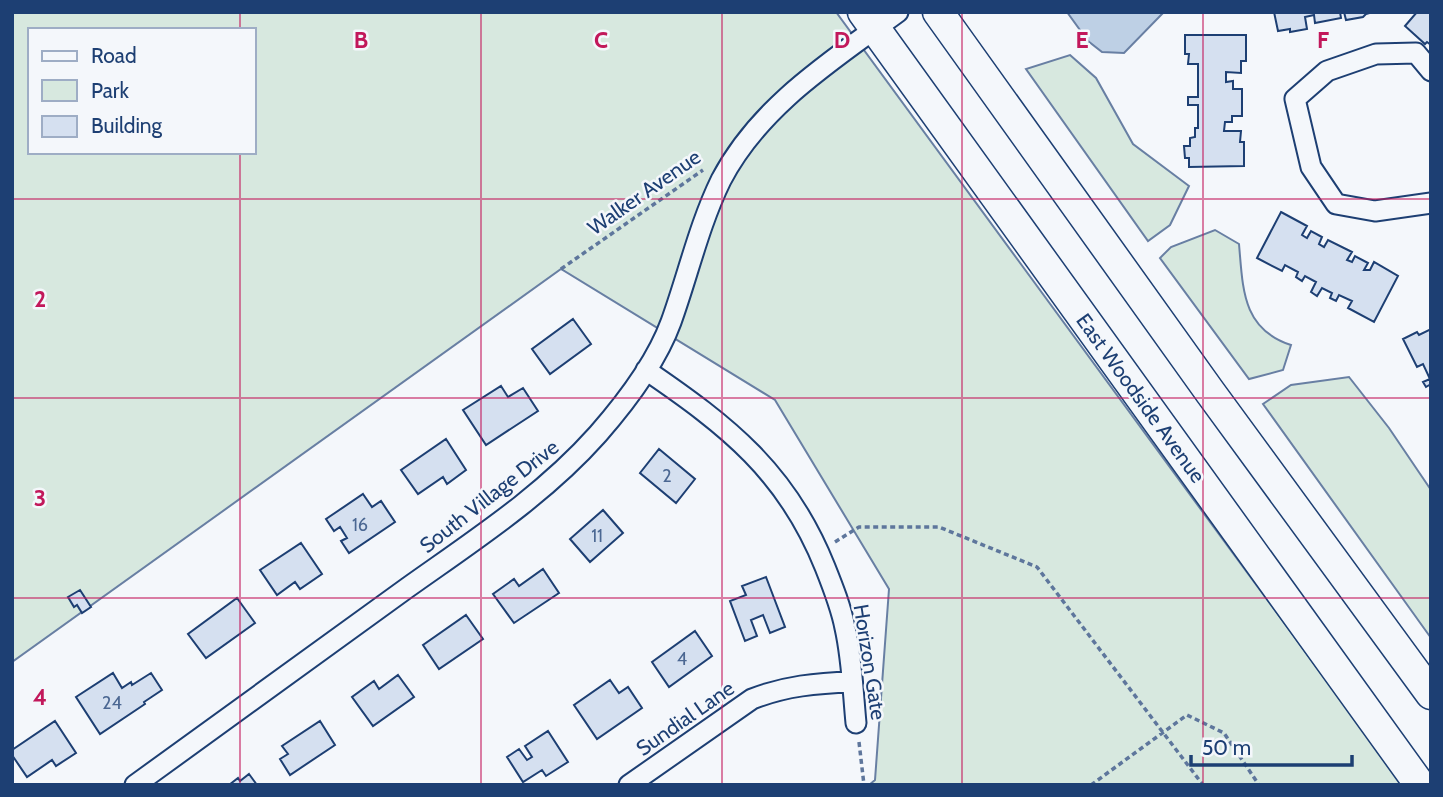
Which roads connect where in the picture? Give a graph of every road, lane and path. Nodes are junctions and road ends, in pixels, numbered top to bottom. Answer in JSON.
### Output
{"nodes":[{"id":1,"x":938,"y":12,"type":"edge"},
{"id":2,"x":878,"y":18,"type":"edge"},
{"id":3,"x":1431,"y":71,"type":"edge"},
{"id":4,"x":713,"y":163,"type":"dead end"},
{"id":5,"x":1431,"y":203,"type":"edge"},
{"id":6,"x":561,"y":269,"type":"dead end"},
{"id":7,"x":646,"y":370,"type":"junction"},
{"id":8,"x":819,"y":552,"type":"junction"},
{"id":9,"x":852,"y":682,"type":"junction"},
{"id":10,"x":1431,"y":694,"type":"edge"},
{"id":11,"x":856,"y":723,"type":"joint"},
{"id":12,"x":1163,"y":731,"type":"junction"},
{"id":13,"x":135,"y":785,"type":"edge"},
{"id":14,"x":629,"y":785,"type":"edge"},
{"id":15,"x":864,"y":785,"type":"edge"},
{"id":16,"x":1091,"y":785,"type":"edge"},
{"id":17,"x":1203,"y":785,"type":"edge"},
{"id":18,"x":1259,"y":785,"type":"edge"},
{"id":19,"x":1420,"y":785,"type":"edge"}],
"edges":[{"from":1,"to":10,"type":"main road"},
{"from":2,"to":7,"type":"street","name":"South Village Drive"},
{"from":2,"to":19,"type":"main road","name":"East Woodside Avenue"},
{"from":3,"to":5,"type":"street"},
{"from":4,"to":6,"type":"path","name":"Walker Avenue"},
{"from":7,"to":8,"type":"street","name":"Horizon Gate"},
{"from":7,"to":13,"type":"street","name":"South Village Drive"},
{"from":8,"to":9,"type":"street","name":"Horizon Gate"},
{"from":8,"to":12,"type":"path"},
{"from":9,"to":11,"type":"street","name":"Horizon Gate"},
{"from":9,"to":14,"type":"street","name":"Sundial Lane"},
{"from":11,"to":15,"type":"path","name":"Horizon Gate"},
{"from":12,"to":16,"type":"path"},
{"from":12,"to":17,"type":"path"},
{"from":12,"to":18,"type":"path"}]}
